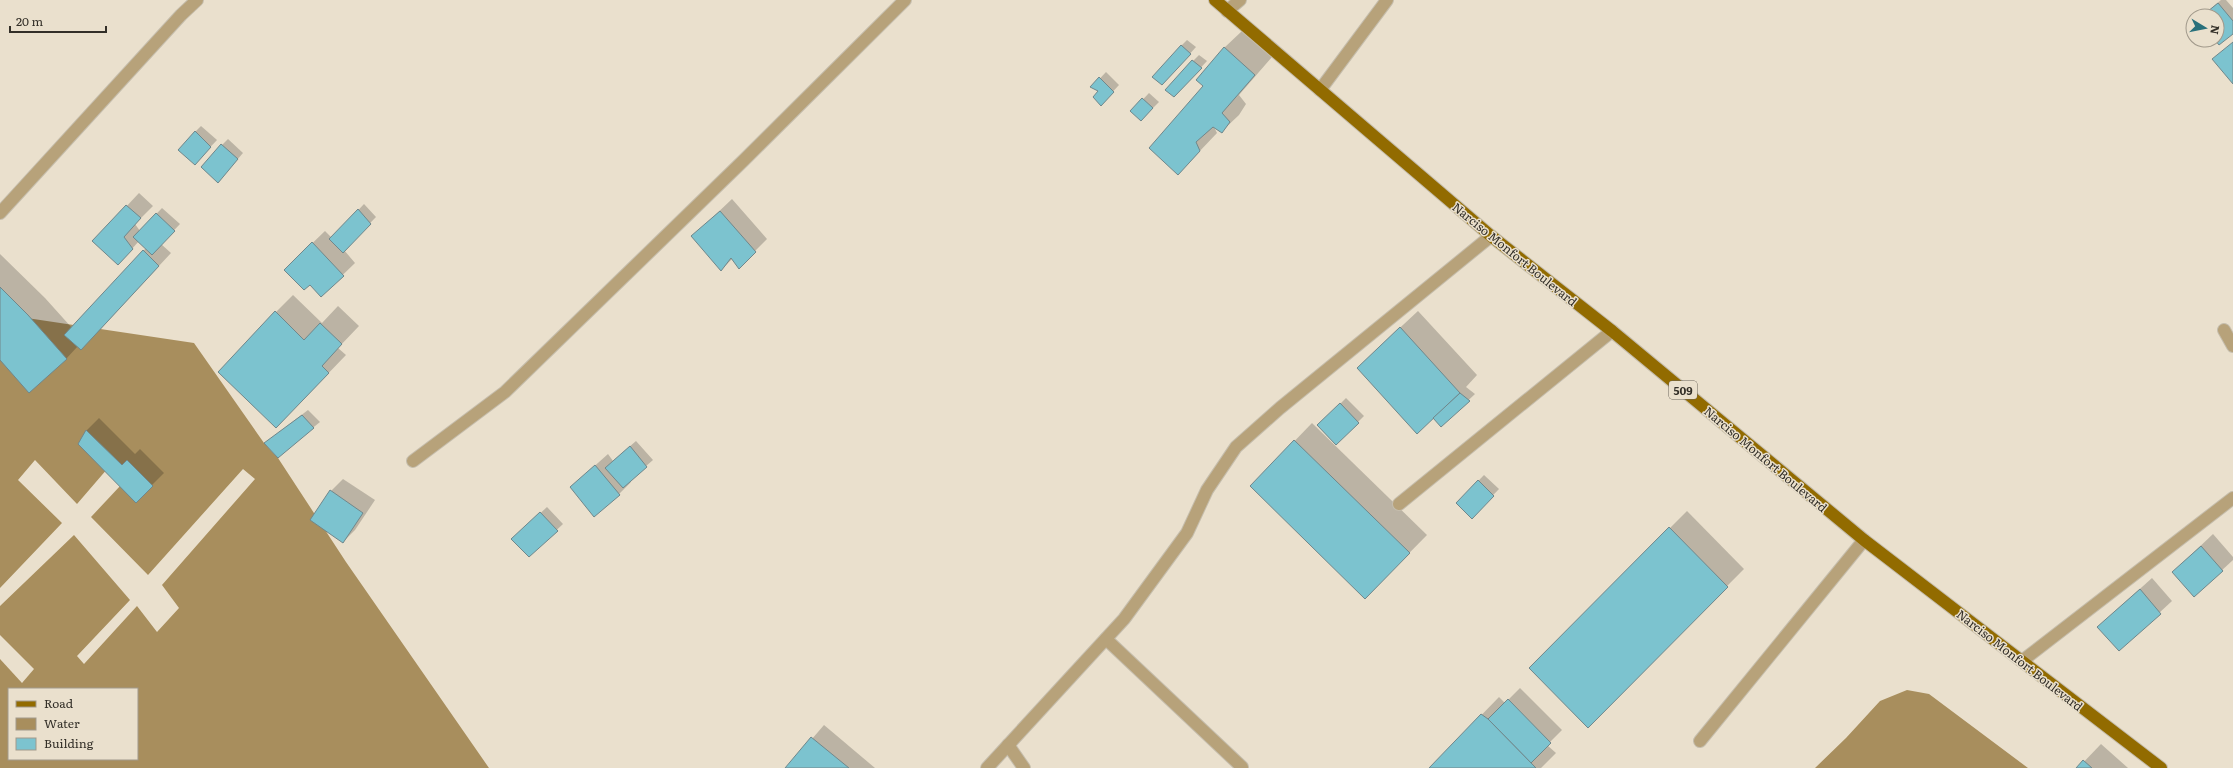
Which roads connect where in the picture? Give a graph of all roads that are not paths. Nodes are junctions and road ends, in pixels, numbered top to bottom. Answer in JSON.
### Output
{"nodes":[{"id":1,"x":197,"y":0,"type":"edge"},
{"id":2,"x":905,"y":0,"type":"edge"},
{"id":3,"x":1215,"y":0,"type":"edge"},
{"id":4,"x":1240,"y":0,"type":"edge"},
{"id":5,"x":1387,"y":0,"type":"edge"},
{"id":6,"x":1227,"y":10,"type":"junction"},
{"id":7,"x":1320,"y":90,"type":"junction"},
{"id":8,"x":0,"y":213,"type":"edge"},
{"id":9,"x":1491,"y":236,"type":"junction"},
{"id":10,"x":2224,"y":330,"type":"dead end"},
{"id":11,"x":1612,"y":331,"type":"junction"},
{"id":12,"x":2233,"y":346,"type":"edge"},
{"id":13,"x":414,"y":461,"type":"dead end"},
{"id":14,"x":2233,"y":498,"type":"edge"},
{"id":15,"x":1399,"y":504,"type":"dead end"},
{"id":16,"x":1864,"y":540,"type":"junction"},
{"id":17,"x":1106,"y":639,"type":"junction"},
{"id":18,"x":2022,"y":661,"type":"junction"},
{"id":19,"x":1700,"y":740,"type":"dead end"},
{"id":20,"x":1008,"y":745,"type":"junction"},
{"id":21,"x":1242,"y":767,"type":"edge"},
{"id":22,"x":987,"y":768,"type":"edge"},
{"id":23,"x":1024,"y":768,"type":"edge"},
{"id":24,"x":2161,"y":768,"type":"edge"}],
"edges":[{"from":1,"to":8,"type":"street"},
{"from":2,"to":13,"type":"street"},
{"from":3,"to":6,"type":"main road","name":"Narciso Monfort Boulevard","number":"509"},
{"from":4,"to":6,"type":"street"},
{"from":5,"to":7,"type":"street"},
{"from":6,"to":7,"type":"main road","name":"Narciso Monfort Boulevard","number":"509"},
{"from":7,"to":9,"type":"main road","name":"Narciso Monfort Boulevard","number":"509"},
{"from":9,"to":11,"type":"main road","name":"Narciso Monfort Boulevard","number":"509"},
{"from":9,"to":17,"type":"street"},
{"from":10,"to":12,"type":"street"},
{"from":11,"to":15,"type":"street"},
{"from":11,"to":16,"type":"main road","name":"Narciso Monfort Boulevard","number":"509"},
{"from":14,"to":18,"type":"street"},
{"from":16,"to":18,"type":"main road","name":"Narciso Monfort Boulevard","number":"509"},
{"from":16,"to":19,"type":"street"},
{"from":17,"to":20,"type":"street"},
{"from":17,"to":21,"type":"street"},
{"from":18,"to":24,"type":"main road","name":"Narciso Monfort Boulevard","number":"509"},
{"from":20,"to":22,"type":"street"},
{"from":20,"to":23,"type":"street"}]}
